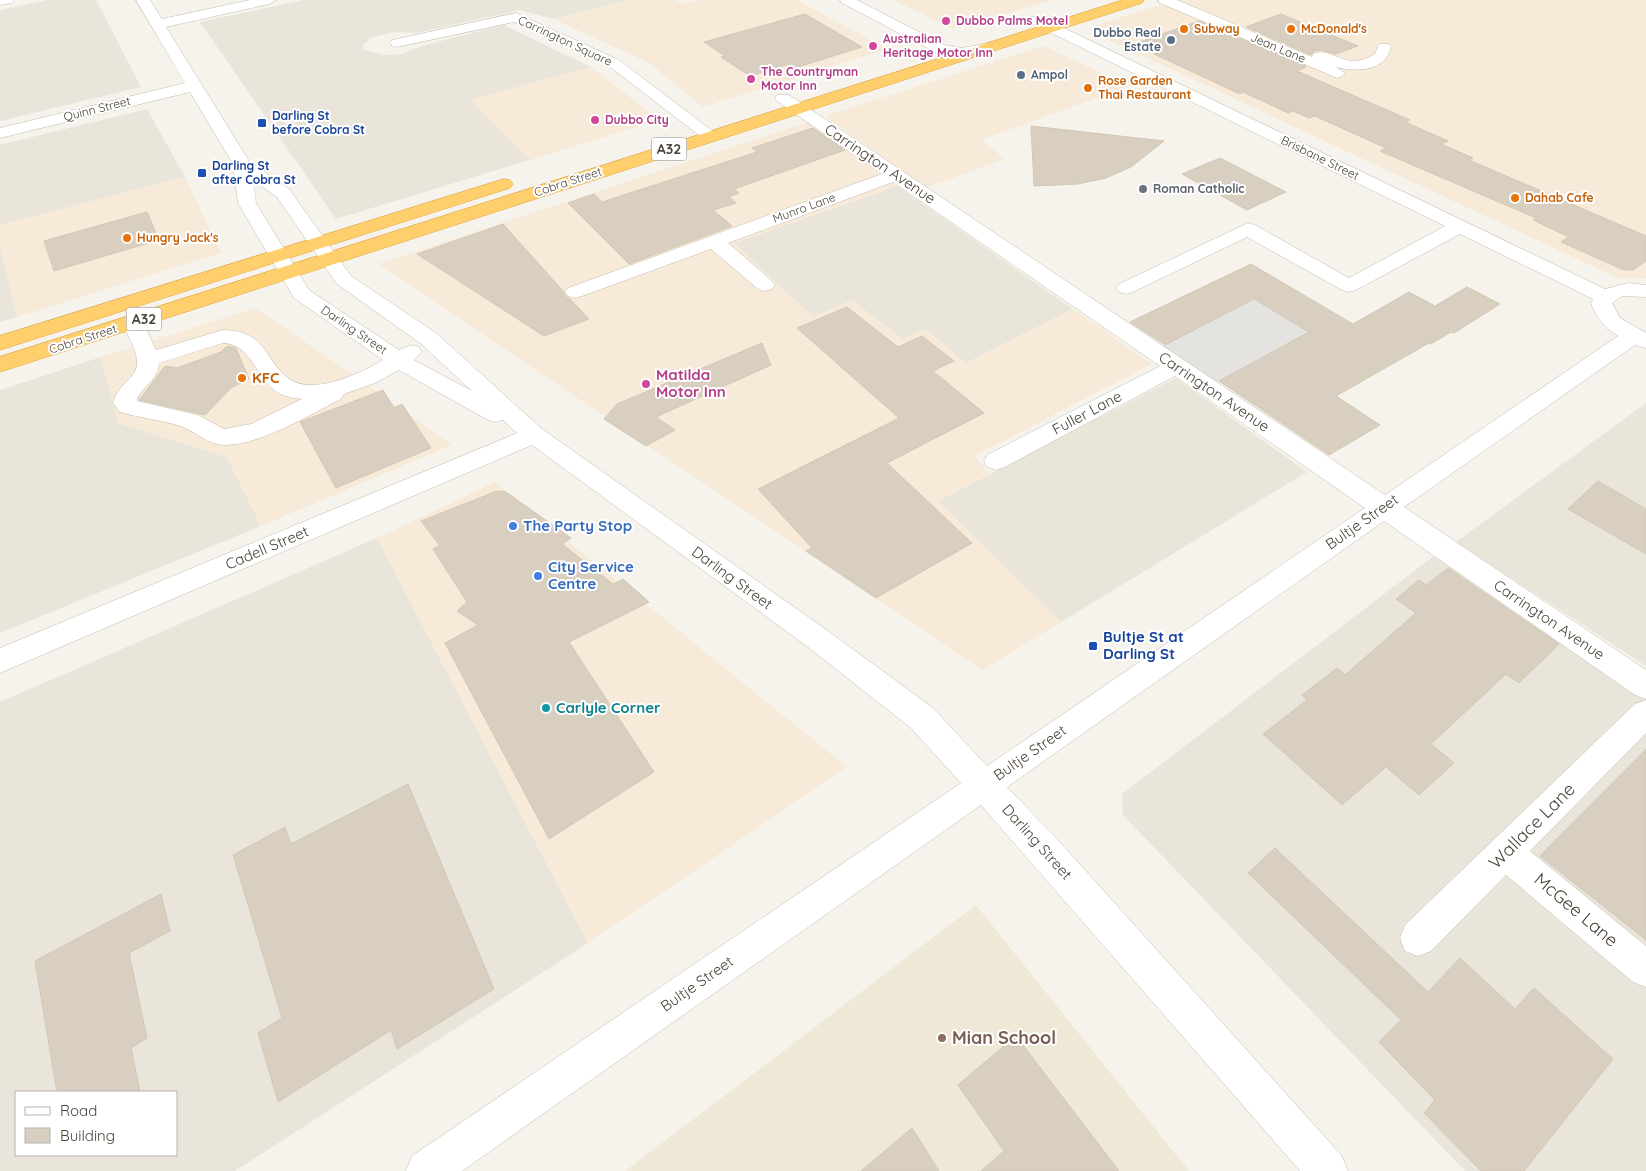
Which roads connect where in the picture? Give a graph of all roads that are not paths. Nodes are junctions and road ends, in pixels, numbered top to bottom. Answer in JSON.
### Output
{"nodes":[{"id":1,"x":7,"y":0,"type":"edge"},
{"id":2,"x":143,"y":0,"type":"edge"},
{"id":3,"x":270,"y":0,"type":"edge"},
{"id":4,"x":847,"y":0,"type":"edge"},
{"id":5,"x":1098,"y":0,"type":"edge"},
{"id":6,"x":1137,"y":0,"type":"edge"},
{"id":7,"x":1165,"y":0,"type":"edge"},
{"id":8,"x":0,"y":1,"type":"edge"},
{"id":9,"x":1232,"y":19,"type":"dead end"},
{"id":10,"x":1036,"y":20,"type":"junction"},
{"id":11,"x":158,"y":24,"type":"junction"},
{"id":12,"x":1052,"y":28,"type":"junction"},
{"id":13,"x":1010,"y":42,"type":"junction"},
{"id":14,"x":397,"y":43,"type":"dead end"},
{"id":15,"x":1384,"y":47,"type":"dead end"},
{"id":16,"x":940,"y":50,"type":"junction"},
{"id":17,"x":1337,"y":73,"type":"dead end"},
{"id":18,"x":194,"y":86,"type":"junction"},
{"id":19,"x":790,"y":103,"type":"junction"},
{"id":20,"x":696,"y":124,"type":"junction"},
{"id":21,"x":677,"y":130,"type":"dead end"},
{"id":22,"x":0,"y":133,"type":"edge"},
{"id":23,"x":711,"y":136,"type":"junction"},
{"id":24,"x":242,"y":164,"type":"junction"},
{"id":25,"x":895,"y":174,"type":"junction"},
{"id":26,"x":519,"y":179,"type":"dead end"},
{"id":27,"x":1460,"y":226,"type":"junction"},
{"id":28,"x":714,"y":241,"type":"junction"},
{"id":29,"x":316,"y":242,"type":"junction"},
{"id":30,"x":277,"y":254,"type":"junction"},
{"id":31,"x":329,"y":260,"type":"junction"},
{"id":32,"x":288,"y":273,"type":"junction"},
{"id":33,"x":765,"y":285,"type":"dead end"},
{"id":34,"x":1126,"y":288,"type":"dead end"},
{"id":35,"x":1646,"y":291,"type":"edge"},
{"id":36,"x":575,"y":292,"type":"dead end"},
{"id":37,"x":362,"y":294,"type":"junction"},
{"id":38,"x":1605,"y":297,"type":"junction"},
{"id":39,"x":133,"y":323,"type":"junction"},
{"id":40,"x":1639,"y":338,"type":"edge"},
{"id":41,"x":0,"y":343,"type":"edge"},
{"id":42,"x":148,"y":357,"type":"junction"},
{"id":43,"x":399,"y":361,"type":"junction"},
{"id":44,"x":0,"y":365,"type":"edge"},
{"id":45,"x":1177,"y":366,"type":"junction"},
{"id":46,"x":361,"y":380,"type":"junction"},
{"id":47,"x":534,"y":436,"type":"junction"},
{"id":48,"x":996,"y":460,"type":"dead end"},
{"id":49,"x":1384,"y":508,"type":"junction"},
{"id":50,"x":0,"y":660,"type":"edge"},
{"id":51,"x":1646,"y":686,"type":"edge"},
{"id":52,"x":1646,"y":713,"type":"edge"},
{"id":53,"x":985,"y":784,"type":"junction"},
{"id":54,"x":1506,"y":852,"type":"junction"},
{"id":55,"x":1418,"y":938,"type":"dead end"},
{"id":56,"x":1646,"y":968,"type":"edge"},
{"id":57,"x":427,"y":1171,"type":"edge"},
{"id":58,"x":1327,"y":1171,"type":"edge"}],
"edges":[{"from":1,"to":8,"type":"street"},
{"from":2,"to":11,"type":"street","name":"Darling Street"},
{"from":3,"to":11,"type":"street"},
{"from":4,"to":16,"type":"street"},
{"from":5,"to":10,"type":"highway","name":"Cobra Street","number":"A32"},
{"from":6,"to":12,"type":"highway","name":"Cobra Street","number":"A32"},
{"from":7,"to":17,"type":"street","name":"Jean Lane"},
{"from":9,"to":15,"type":"street"},
{"from":10,"to":12,"type":"street","name":"Brisbane Street"},
{"from":10,"to":16,"type":"highway","name":"Cobra Street","number":"A32"},
{"from":11,"to":18,"type":"street","name":"Darling Street"},
{"from":12,"to":13,"type":"highway","name":"Cobra Street","number":"A32"},
{"from":12,"to":27,"type":"street","name":"Brisbane Street"},
{"from":13,"to":16,"type":"street"},
{"from":13,"to":19,"type":"highway","name":"Cobra Street","number":"A32"},
{"from":14,"to":20,"type":"street","name":"Carrington Square"},
{"from":16,"to":19,"type":"highway","name":"Cobra Street","number":"A32"},
{"from":18,"to":22,"type":"street","name":"Quinn Street"},
{"from":18,"to":24,"type":"street","name":"Darling Street"},
{"from":19,"to":20,"type":"highway","name":"Cobra Street","number":"A32"},
{"from":19,"to":23,"type":"highway","name":"Cobra Street","number":"A32"},
{"from":19,"to":25,"type":"street","name":"Carrington Avenue"},
{"from":20,"to":21,"type":"highway","name":"Cobra Street","number":"A32"},
{"from":20,"to":23,"type":"street","name":"Carrington Square"},
{"from":23,"to":31,"type":"highway","name":"Cobra Street","number":"A32"},
{"from":24,"to":29,"type":"street","name":"Darling Street"},
{"from":24,"to":30,"type":"street","name":"Darling Street"},
{"from":25,"to":28,"type":"street","name":"Munro Lane"},
{"from":25,"to":45,"type":"street","name":"Carrington Avenue"},
{"from":26,"to":29,"type":"highway","name":"Cobra Street","number":"A32"},
{"from":27,"to":34,"type":"street"},
{"from":27,"to":38,"type":"street","name":"Brisbane Street"},
{"from":28,"to":33,"type":"street"},
{"from":28,"to":36,"type":"street","name":"Munro Lane"},
{"from":29,"to":30,"type":"highway","name":"Cobra Street","number":"A32"},
{"from":29,"to":31,"type":"street","name":"Darling Street"},
{"from":30,"to":32,"type":"street","name":"Darling Street"},
{"from":30,"to":41,"type":"highway","name":"Cobra Street","number":"A32"},
{"from":31,"to":32,"type":"highway","name":"Cobra Street","number":"A32"},
{"from":31,"to":37,"type":"street","name":"Darling Street"},
{"from":32,"to":39,"type":"highway","name":"Cobra Street","number":"A32"},
{"from":32,"to":43,"type":"street","name":"Darling Street"},
{"from":35,"to":38,"type":"street"},
{"from":37,"to":43,"type":"street"},
{"from":37,"to":47,"type":"street","name":"Darling Street"},
{"from":38,"to":40,"type":"street"},
{"from":39,"to":42,"type":"street"},
{"from":39,"to":44,"type":"highway","name":"Cobra Street","number":"A32"},
{"from":40,"to":49,"type":"street","name":"Bultje Street"},
{"from":42,"to":46,"type":"street"},
{"from":42,"to":46,"type":"street"},
{"from":43,"to":46,"type":"street"},
{"from":43,"to":47,"type":"street","name":"Darling Street"},
{"from":45,"to":48,"type":"street","name":"Fuller Lane"},
{"from":45,"to":49,"type":"street","name":"Carrington Avenue"},
{"from":47,"to":50,"type":"street","name":"Cadell Street"},
{"from":47,"to":53,"type":"street","name":"Darling Street"},
{"from":49,"to":51,"type":"street","name":"Carrington Avenue"},
{"from":49,"to":53,"type":"street","name":"Bultje Street"},
{"from":52,"to":54,"type":"street","name":"Wallace Lane"},
{"from":53,"to":57,"type":"street","name":"Bultje Street"},
{"from":53,"to":58,"type":"street","name":"Darling Street"},
{"from":54,"to":55,"type":"street","name":"Wallace Lane"},
{"from":54,"to":56,"type":"street","name":"McGee Lane"}]}
